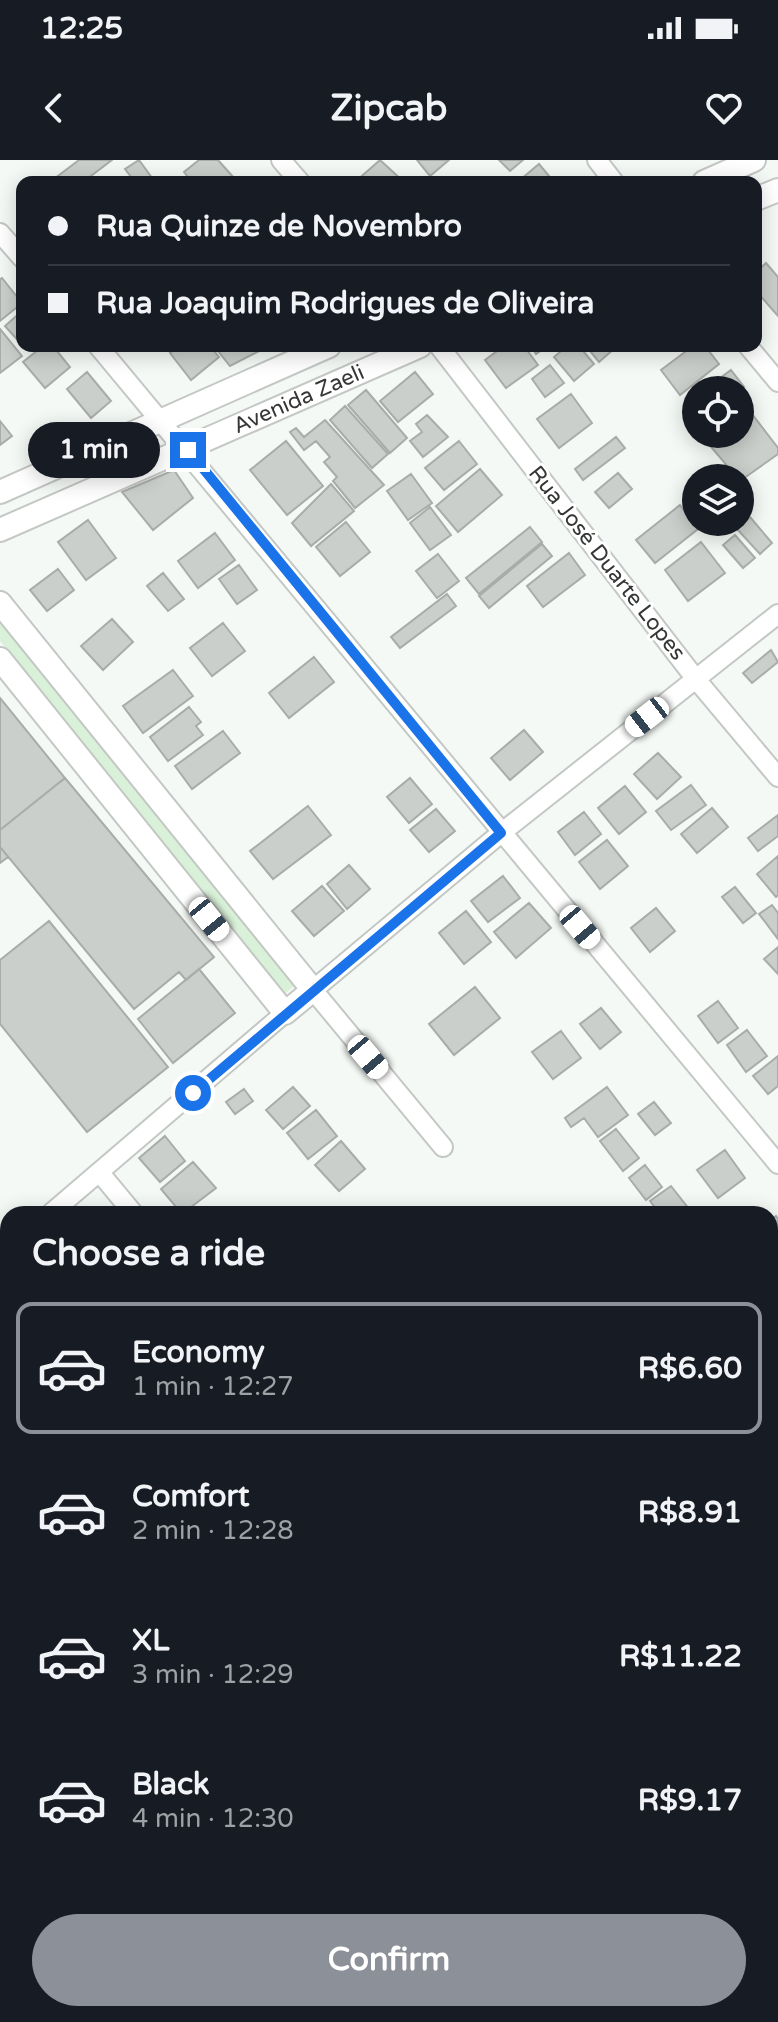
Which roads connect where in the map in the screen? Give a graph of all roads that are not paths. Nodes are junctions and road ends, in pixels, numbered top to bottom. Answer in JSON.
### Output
{"nodes":[{"id":1,"x":281,"y":160,"type":"edge"},
{"id":2,"x":597,"y":160,"type":"edge"},
{"id":3,"x":754,"y":160,"type":"edge"},
{"id":4,"x":295,"y":176,"type":"edge"},
{"id":5,"x":609,"y":176,"type":"edge"},
{"id":6,"x":718,"y":176,"type":"edge"},
{"id":7,"x":0,"y":233,"type":"edge"},
{"id":8,"x":16,"y":251,"type":"edge"},
{"id":9,"x":103,"y":352,"type":"edge"},
{"id":10,"x":316,"y":352,"type":"edge"},
{"id":11,"x":407,"y":352,"type":"edge"},
{"id":12,"x":444,"y":352,"type":"edge"},
{"id":13,"x":753,"y":352,"type":"edge"},
{"id":14,"x":778,"y":382,"type":"edge"},
{"id":15,"x":163,"y":420,"type":"junction"},
{"id":16,"x":188,"y":450,"type":"junction"},
{"id":17,"x":0,"y":492,"type":"edge"},
{"id":18,"x":0,"y":530,"type":"edge"},
{"id":19,"x":0,"y":603,"type":"edge"},
{"id":20,"x":778,"y":614,"type":"edge"},
{"id":21,"x":0,"y":659,"type":"edge"},
{"id":22,"x":695,"y":678,"type":"junction"},
{"id":23,"x":778,"y":777,"type":"edge"},
{"id":24,"x":501,"y":833,"type":"junction"},
{"id":25,"x":313,"y":990,"type":"junction"},
{"id":26,"x":285,"y":1013,"type":"junction"},
{"id":27,"x":443,"y":1147,"type":"dead end"},
{"id":28,"x":778,"y":1164,"type":"edge"},
{"id":29,"x":100,"y":1173,"type":"junction"},
{"id":30,"x":60,"y":1206,"type":"edge"},
{"id":31,"x":127,"y":1206,"type":"edge"}],
"edges":[{"from":1,"to":4,"type":"street"},
{"from":2,"to":5,"type":"street"},
{"from":3,"to":6,"type":"street"},
{"from":7,"to":8,"type":"street"},
{"from":9,"to":15,"type":"street"},
{"from":10,"to":15,"type":"street","name":"Avenida Zaeli"},
{"from":11,"to":16,"type":"street","name":"Avenida Zaeli"},
{"from":12,"to":22,"type":"street","name":"Rua José Duarte Lopes"},
{"from":13,"to":14,"type":"street"},
{"from":15,"to":16,"type":"street"},
{"from":15,"to":17,"type":"street","name":"Avenida Zaeli"},
{"from":16,"to":18,"type":"street","name":"Avenida Zaeli"},
{"from":16,"to":24,"type":"street"},
{"from":19,"to":25,"type":"street"},
{"from":20,"to":22,"type":"street"},
{"from":21,"to":26,"type":"street"},
{"from":22,"to":23,"type":"street","name":"Rua José Duarte Lopes"},
{"from":22,"to":24,"type":"street"},
{"from":24,"to":25,"type":"street"},
{"from":24,"to":28,"type":"street"},
{"from":25,"to":26,"type":"street"},
{"from":25,"to":27,"type":"street"},
{"from":26,"to":29,"type":"street"},
{"from":29,"to":30,"type":"street"},
{"from":29,"to":31,"type":"street"}]}
